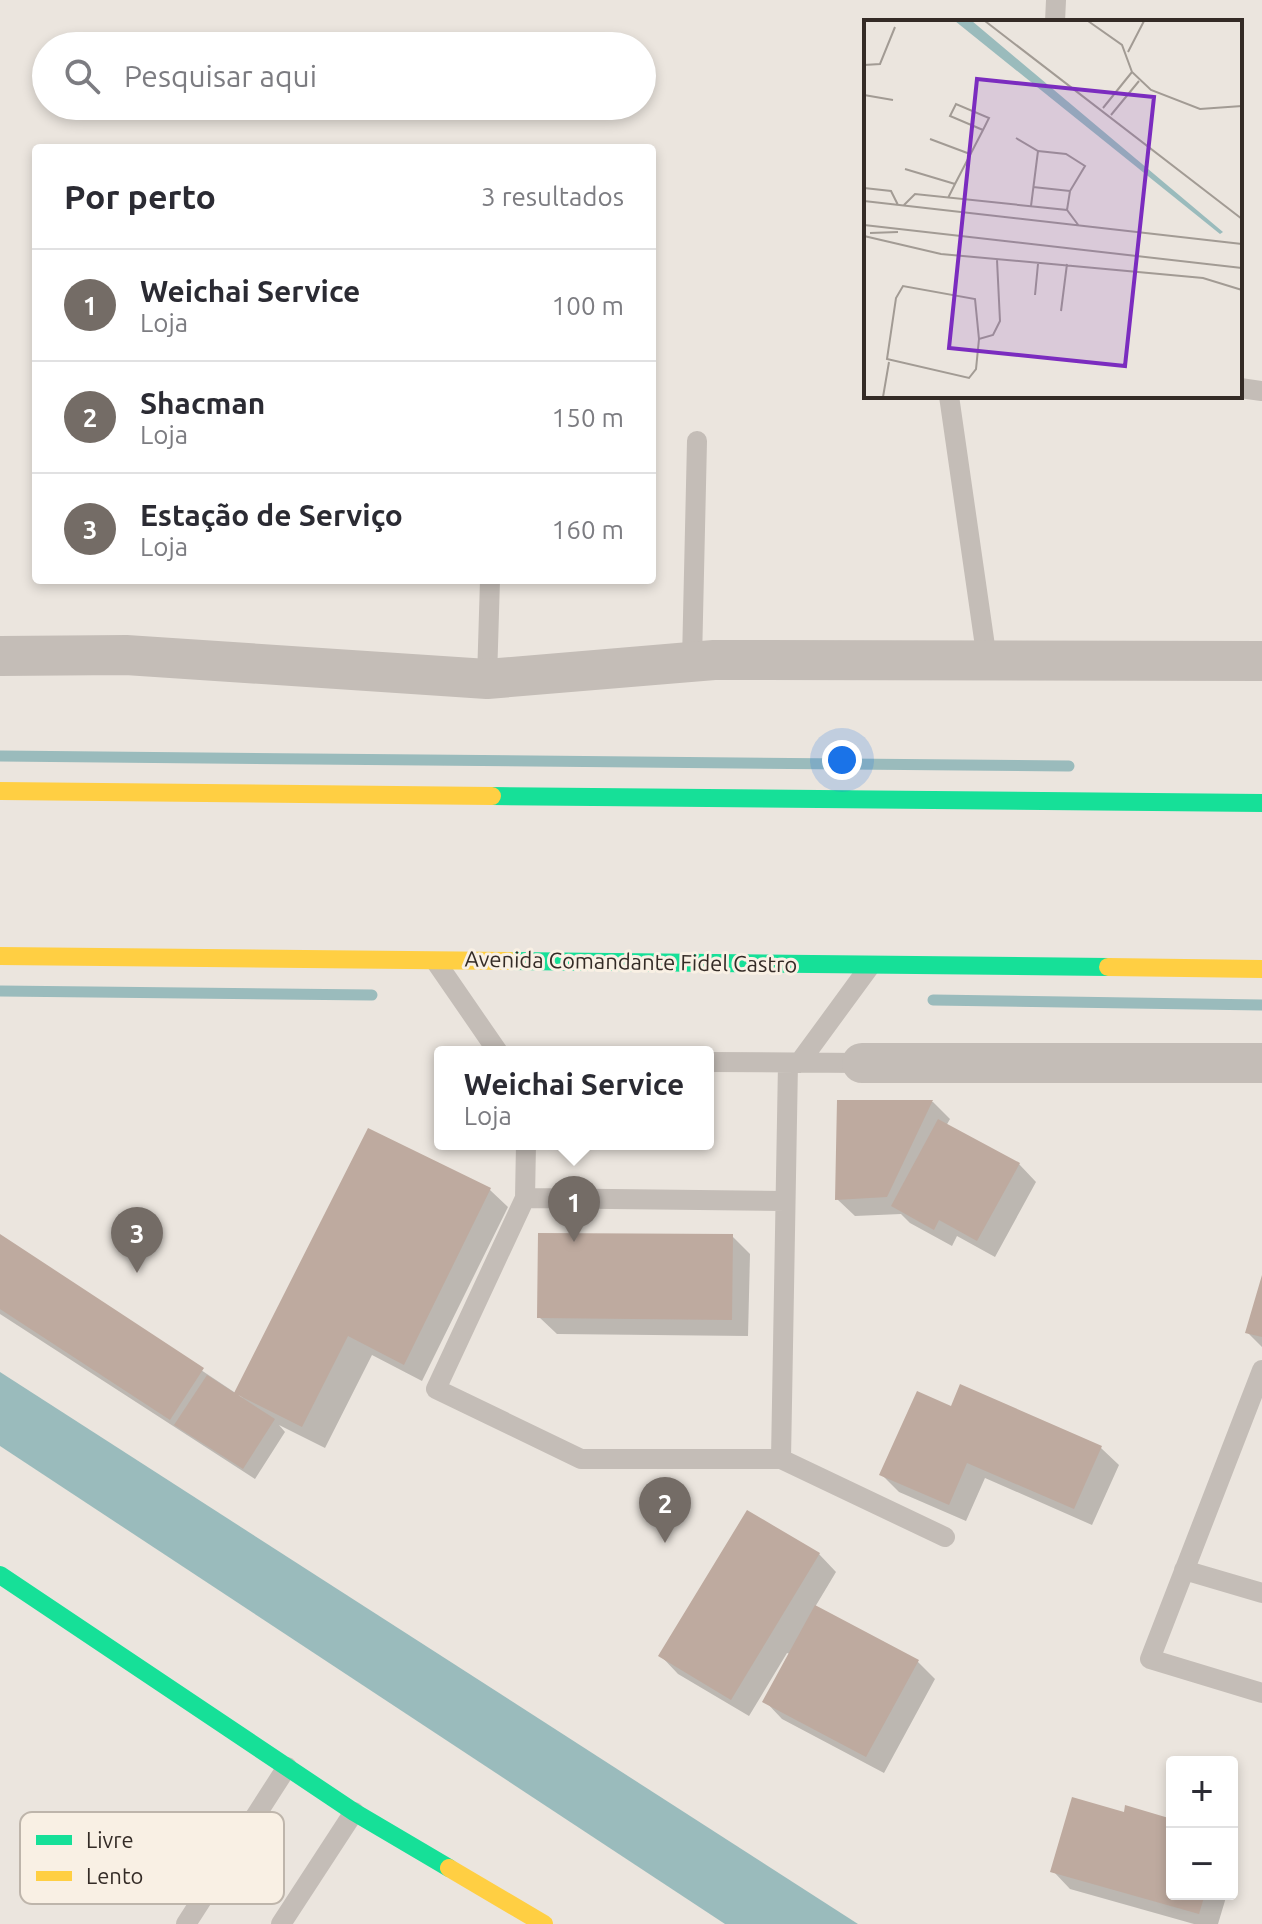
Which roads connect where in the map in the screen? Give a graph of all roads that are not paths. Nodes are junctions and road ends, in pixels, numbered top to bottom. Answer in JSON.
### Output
{"nodes":[{"id":1,"x":1056,"y":0,"type":"edge"},
{"id":2,"x":1055,"y":20,"type":"edge"},
{"id":3,"x":1242,"y":388,"type":"edge"},
{"id":4,"x":1262,"y":391,"type":"edge"},
{"id":5,"x":949,"y":398,"type":"edge"},
{"id":6,"x":697,"y":441,"type":"dead end"},
{"id":7,"x":490,"y":584,"type":"edge"},
{"id":8,"x":0,"y":656,"type":"edge"},
{"id":9,"x":987,"y":660,"type":"junction"},
{"id":10,"x":692,"y":661,"type":"junction"},
{"id":11,"x":1262,"y":661,"type":"edge"},
{"id":12,"x":487,"y":679,"type":"junction"},
{"id":13,"x":0,"y":791,"type":"edge"},
{"id":14,"x":1262,"y":803,"type":"edge"},
{"id":15,"x":0,"y":956,"type":"edge"},
{"id":16,"x":434,"y":959,"type":"junction"},
{"id":17,"x":871,"y":964,"type":"junction"},
{"id":18,"x":1262,"y":969,"type":"edge"},
{"id":19,"x":494,"y":1046,"type":"edge"},
{"id":20,"x":714,"y":1062,"type":"edge"},
{"id":21,"x":794,"y":1063,"type":"junction"},
{"id":22,"x":862,"y":1063,"type":"joint"},
{"id":23,"x":1262,"y":1063,"type":"edge"},
{"id":24,"x":526,"y":1150,"type":"edge"},
{"id":25,"x":525,"y":1198,"type":"junction"},
{"id":26,"x":785,"y":1201,"type":"junction"},
{"id":27,"x":1260,"y":1383,"type":"edge"},
{"id":28,"x":781,"y":1459,"type":"junction"},
{"id":29,"x":945,"y":1537,"type":"dead end"},
{"id":30,"x":1184,"y":1570,"type":"junction"},
{"id":31,"x":0,"y":1575,"type":"edge"},
{"id":32,"x":1262,"y":1593,"type":"edge"},
{"id":33,"x":1262,"y":1693,"type":"edge"},
{"id":34,"x":287,"y":1767,"type":"junction"},
{"id":35,"x":258,"y":1812,"type":"edge"},
{"id":36,"x":354,"y":1812,"type":"junction"},
{"id":37,"x":199,"y":1904,"type":"edge"},
{"id":38,"x":186,"y":1924,"type":"edge"},
{"id":39,"x":281,"y":1924,"type":"edge"},
{"id":40,"x":544,"y":1924,"type":"edge"}],
"edges":[{"from":1,"to":2,"type":"lane"},
{"from":3,"to":4,"type":"lane"},
{"from":5,"to":9,"type":"lane"},
{"from":6,"to":10,"type":"lane"},
{"from":7,"to":12,"type":"lane"},
{"from":8,"to":12,"type":"street"},
{"from":9,"to":10,"type":"street"},
{"from":9,"to":11,"type":"street"},
{"from":10,"to":12,"type":"street"},
{"from":13,"to":14,"type":"main road"},
{"from":15,"to":16,"type":"main road","name":"Avenida Comandante Fidel Castro"},
{"from":16,"to":17,"type":"main road","name":"Avenida Comandante Fidel Castro"},
{"from":16,"to":19,"type":"lane"},
{"from":17,"to":18,"type":"main road","name":"Avenida Comandante Fidel Castro"},
{"from":17,"to":21,"type":"lane"},
{"from":20,"to":21,"type":"lane"},
{"from":21,"to":22,"type":"lane"},
{"from":21,"to":26,"type":"lane"},
{"from":22,"to":23,"type":"street"},
{"from":24,"to":25,"type":"lane"},
{"from":25,"to":26,"type":"lane"},
{"from":25,"to":28,"type":"lane"},
{"from":26,"to":28,"type":"lane"},
{"from":27,"to":30,"type":"lane"},
{"from":28,"to":29,"type":"lane"},
{"from":30,"to":32,"type":"lane"},
{"from":30,"to":33,"type":"lane"},
{"from":31,"to":34,"type":"main road"},
{"from":34,"to":35,"type":"lane"},
{"from":34,"to":36,"type":"main road"},
{"from":36,"to":39,"type":"lane"},
{"from":36,"to":40,"type":"main road"},
{"from":37,"to":38,"type":"lane"}]}
